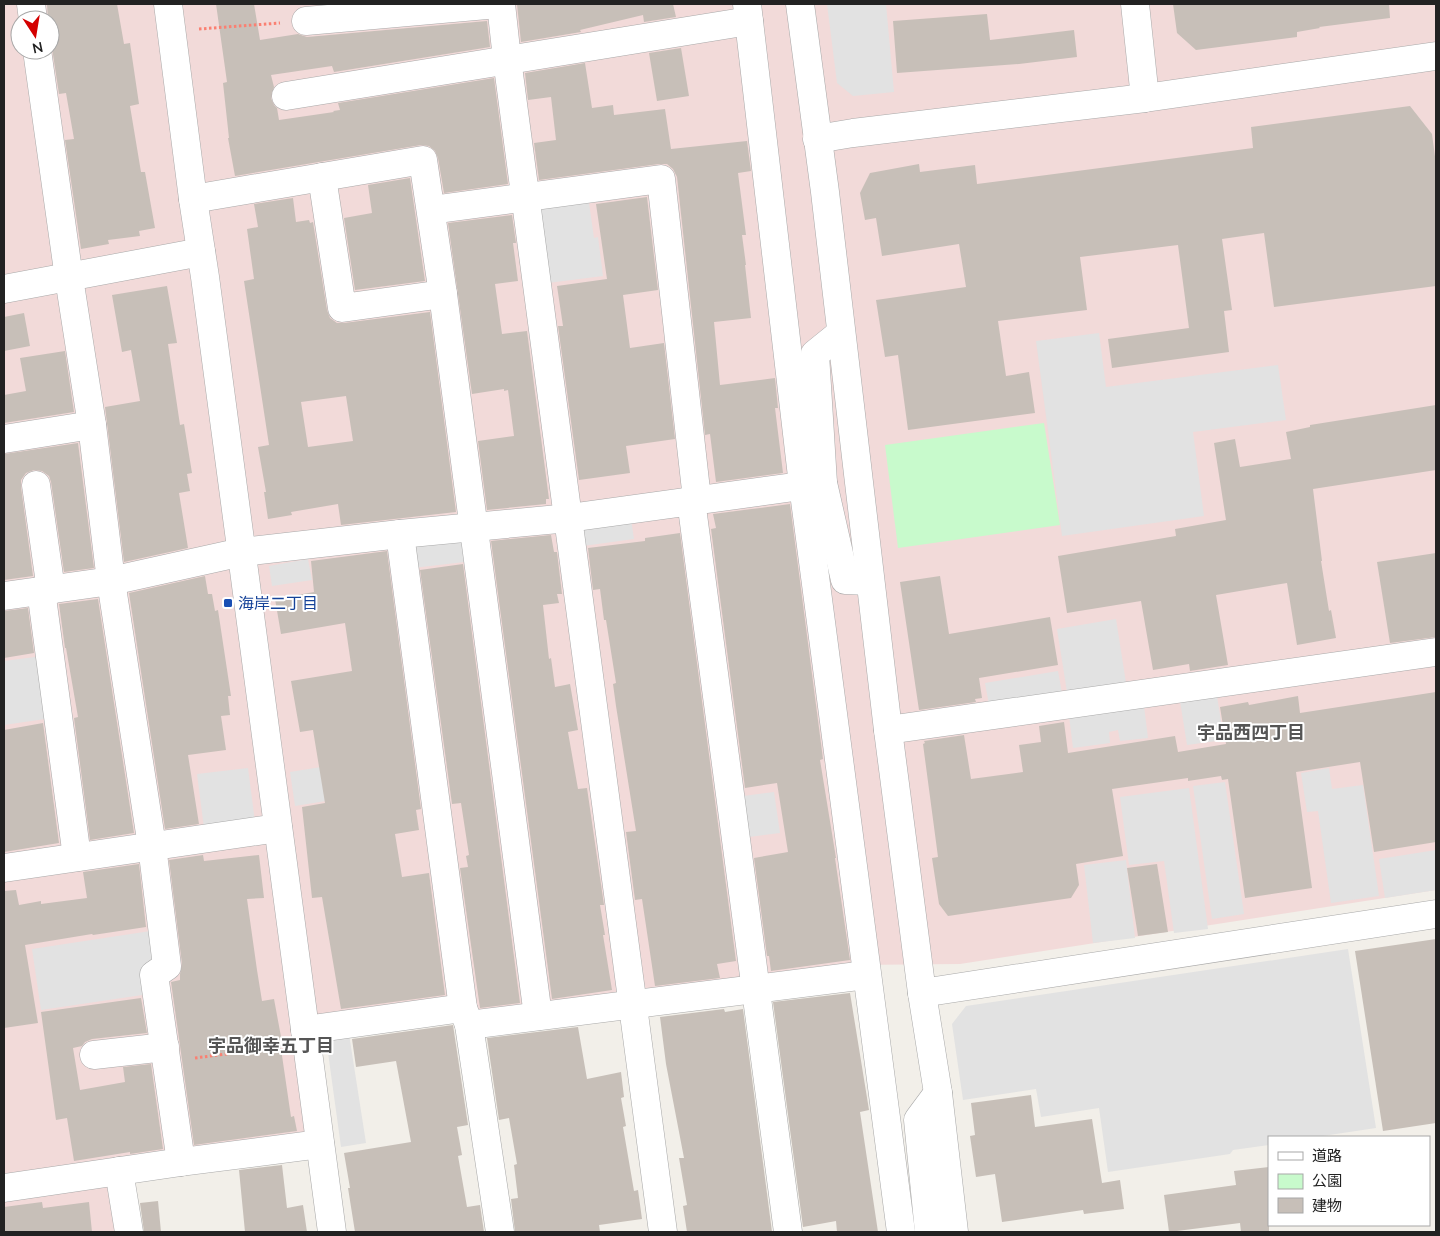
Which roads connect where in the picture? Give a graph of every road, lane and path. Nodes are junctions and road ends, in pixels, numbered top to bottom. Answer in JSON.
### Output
{"nodes":[{"id":1,"x":168,"y":4,"type":"edge"},
{"id":2,"x":500,"y":4,"type":"edge"},
{"id":3,"x":800,"y":4,"type":"edge"},
{"id":4,"x":1135,"y":4,"type":"edge"},
{"id":5,"x":748,"y":12,"type":"edge"},
{"id":6,"x":306,"y":21,"type":"joint"},
{"id":7,"x":198,"y":29,"type":"dead end"},
{"id":8,"x":1436,"y":56,"type":"edge"},
{"id":9,"x":507,"y":59,"type":"junction"},
{"id":10,"x":38,"y":60,"type":"edge"},
{"id":11,"x":286,"y":96,"type":"dead end"},
{"id":12,"x":1145,"y":98,"type":"junction"},
{"id":13,"x":817,"y":139,"type":"junction"},
{"id":14,"x":322,"y":177,"type":"junction"},
{"id":15,"x":526,"y":197,"type":"junction"},
{"id":16,"x":193,"y":199,"type":"junction"},
{"id":17,"x":431,"y":210,"type":"junction"},
{"id":18,"x":201,"y":252,"type":"junction"},
{"id":19,"x":69,"y":278,"type":"junction"},
{"id":20,"x":4,"y":289,"type":"edge"},
{"id":21,"x":443,"y":294,"type":"junction"},
{"id":22,"x":841,"y":333,"type":"junction"},
{"id":23,"x":92,"y":425,"type":"junction"},
{"id":24,"x":4,"y":439,"type":"edge"},
{"id":25,"x":813,"y":484,"type":"junction"},
{"id":26,"x":36,"y":485,"type":"dead end"},
{"id":27,"x":694,"y":500,"type":"junction"},
{"id":28,"x":569,"y":518,"type":"junction"},
{"id":29,"x":474,"y":527,"type":"junction"},
{"id":30,"x":400,"y":534,"type":"junction"},
{"id":31,"x":242,"y":552,"type":"junction"},
{"id":32,"x":111,"y":581,"type":"junction"},
{"id":33,"x":870,"y":582,"type":"junction"},
{"id":34,"x":46,"y":590,"type":"junction"},
{"id":35,"x":4,"y":596,"type":"edge"},
{"id":36,"x":1436,"y":652,"type":"edge"},
{"id":37,"x":888,"y":730,"type":"junction"},
{"id":38,"x":278,"y":828,"type":"junction"},
{"id":39,"x":152,"y":846,"type":"junction"},
{"id":40,"x":77,"y":857,"type":"junction"},
{"id":41,"x":4,"y":868,"type":"edge"},
{"id":42,"x":1436,"y":914,"type":"edge"},
{"id":43,"x":866,"y":975,"type":"junction"},
{"id":44,"x":755,"y":989,"type":"junction"},
{"id":45,"x":922,"y":993,"type":"junction"},
{"id":46,"x":633,"y":1004,"type":"junction"},
{"id":47,"x":466,"y":1016,"type":"junction"},
{"id":48,"x":538,"y":1016,"type":"junction"},
{"id":49,"x":297,"y":1038,"type":"junction"},
{"id":50,"x":94,"y":1055,"type":"dead end"},
{"id":51,"x":166,"y":1055,"type":"junction"},
{"id":52,"x":938,"y":1093,"type":"junction"},
{"id":53,"x":320,"y":1144,"type":"junction"},
{"id":54,"x":181,"y":1162,"type":"junction"},
{"id":55,"x":120,"y":1171,"type":"junction"},
{"id":56,"x":4,"y":1188,"type":"edge"},
{"id":57,"x":129,"y":1232,"type":"edge"},
{"id":58,"x":332,"y":1232,"type":"edge"},
{"id":59,"x":500,"y":1232,"type":"edge"},
{"id":60,"x":663,"y":1232,"type":"edge"},
{"id":61,"x":788,"y":1232,"type":"edge"},
{"id":62,"x":901,"y":1232,"type":"edge"},
{"id":63,"x":930,"y":1232,"type":"edge"},
{"id":64,"x":954,"y":1232,"type":"edge"}],
"edges":[{"from":1,"to":16,"type":"street"},
{"from":2,"to":6,"type":"street"},
{"from":2,"to":9,"type":"street"},
{"from":3,"to":13,"type":"street"},
{"from":4,"to":12,"type":"street"},
{"from":5,"to":9,"type":"street"},
{"from":5,"to":25,"type":"street"},
{"from":6,"to":7,"type":"path"},
{"from":8,"to":12,"type":"street"},
{"from":9,"to":11,"type":"street"},
{"from":9,"to":15,"type":"street"},
{"from":10,"to":19,"type":"street"},
{"from":12,"to":13,"type":"street"},
{"from":13,"to":22,"type":"street"},
{"from":14,"to":16,"type":"street"},
{"from":14,"to":17,"type":"street"},
{"from":14,"to":21,"type":"street"},
{"from":15,"to":17,"type":"street"},
{"from":15,"to":27,"type":"street"},
{"from":15,"to":28,"type":"street"},
{"from":16,"to":18,"type":"street"},
{"from":17,"to":21,"type":"street"},
{"from":18,"to":19,"type":"street"},
{"from":18,"to":31,"type":"street"},
{"from":19,"to":20,"type":"street"},
{"from":19,"to":23,"type":"street"},
{"from":21,"to":29,"type":"street"},
{"from":22,"to":25,"type":"street"},
{"from":22,"to":33,"type":"street"},
{"from":23,"to":24,"type":"street"},
{"from":23,"to":32,"type":"street"},
{"from":25,"to":27,"type":"street"},
{"from":25,"to":33,"type":"street"},
{"from":25,"to":43,"type":"street"},
{"from":26,"to":34,"type":"street"},
{"from":27,"to":28,"type":"street"},
{"from":27,"to":44,"type":"street"},
{"from":28,"to":29,"type":"street"},
{"from":28,"to":46,"type":"street"},
{"from":29,"to":30,"type":"street"},
{"from":29,"to":48,"type":"street"},
{"from":30,"to":31,"type":"street"},
{"from":30,"to":47,"type":"street"},
{"from":31,"to":32,"type":"street"},
{"from":31,"to":38,"type":"street"},
{"from":32,"to":34,"type":"street"},
{"from":32,"to":39,"type":"street"},
{"from":33,"to":37,"type":"street"},
{"from":34,"to":35,"type":"street"},
{"from":34,"to":40,"type":"street"},
{"from":36,"to":37,"type":"street"},
{"from":37,"to":45,"type":"street"},
{"from":38,"to":39,"type":"street"},
{"from":38,"to":49,"type":"street"},
{"from":39,"to":40,"type":"street"},
{"from":39,"to":51,"type":"street"},
{"from":40,"to":41,"type":"street"},
{"from":42,"to":45,"type":"street"},
{"from":43,"to":44,"type":"street"},
{"from":43,"to":62,"type":"street"},
{"from":44,"to":46,"type":"street"},
{"from":44,"to":61,"type":"street"},
{"from":45,"to":52,"type":"street"},
{"from":46,"to":48,"type":"street"},
{"from":46,"to":60,"type":"street"},
{"from":47,"to":48,"type":"street"},
{"from":47,"to":49,"type":"street"},
{"from":47,"to":59,"type":"street"},
{"from":49,"to":51,"type":"path"},
{"from":49,"to":53,"type":"street"},
{"from":50,"to":51,"type":"street"},
{"from":51,"to":54,"type":"street"},
{"from":52,"to":63,"type":"street"},
{"from":52,"to":64,"type":"street"},
{"from":53,"to":54,"type":"street"},
{"from":53,"to":58,"type":"street"},
{"from":54,"to":55,"type":"street"},
{"from":55,"to":56,"type":"street"},
{"from":55,"to":57,"type":"street"}]}
